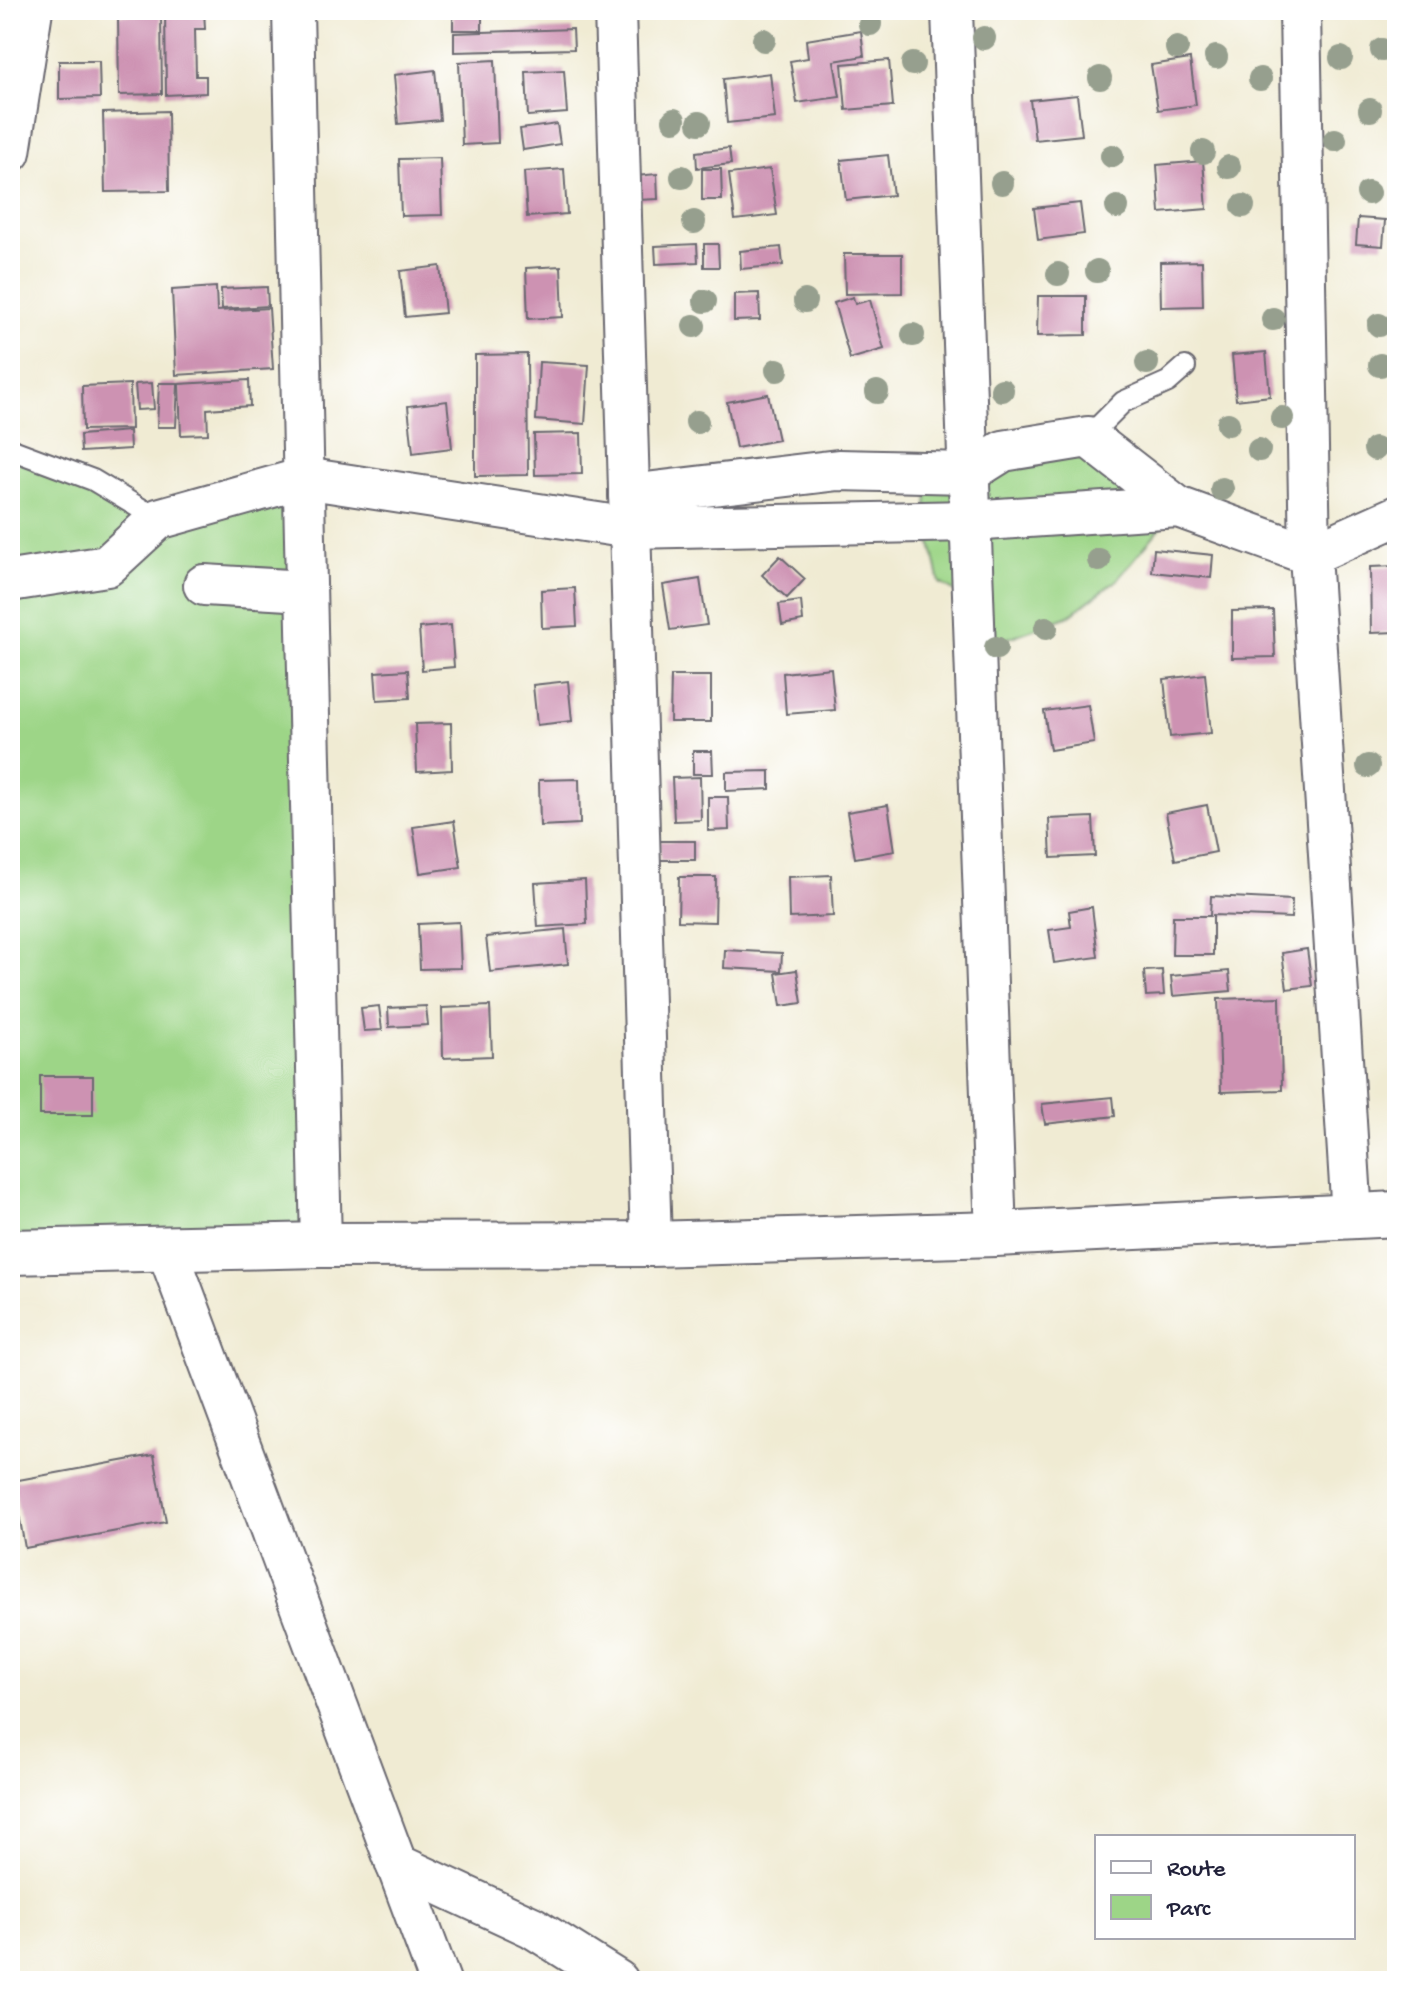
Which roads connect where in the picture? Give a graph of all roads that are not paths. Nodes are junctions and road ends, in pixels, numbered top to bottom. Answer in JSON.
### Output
{"nodes":[{"id":1,"x":32,"y":10,"type":"edge"},
{"id":2,"x":293,"y":10,"type":"edge"},
{"id":3,"x":615,"y":10,"type":"edge"},
{"id":4,"x":952,"y":10,"type":"edge"},
{"id":5,"x":1300,"y":10,"type":"edge"},
{"id":6,"x":10,"y":152,"type":"edge"},
{"id":7,"x":1185,"y":367,"type":"dead end"},
{"id":8,"x":1088,"y":437,"type":"junction"},
{"id":9,"x":10,"y":449,"type":"edge"},
{"id":10,"x":968,"y":473,"type":"junction"},
{"id":11,"x":304,"y":478,"type":"junction"},
{"id":12,"x":1178,"y":507,"type":"junction"},
{"id":13,"x":630,"y":512,"type":"junction"},
{"id":14,"x":1397,"y":516,"type":"edge"},
{"id":15,"x":158,"y":519,"type":"junction"},
{"id":16,"x":970,"y":521,"type":"junction"},
{"id":17,"x":1310,"y":555,"type":"junction"},
{"id":18,"x":10,"y":581,"type":"edge"},
{"id":19,"x":204,"y":585,"type":"dead end"},
{"id":20,"x":306,"y":591,"type":"junction"},
{"id":21,"x":1397,"y":1214,"type":"edge"},
{"id":22,"x":1352,"y":1216,"type":"junction"},
{"id":23,"x":996,"y":1234,"type":"junction"},
{"id":24,"x":651,"y":1244,"type":"junction"},
{"id":25,"x":321,"y":1245,"type":"junction"},
{"id":26,"x":167,"y":1249,"type":"junction"},
{"id":27,"x":10,"y":1252,"type":"edge"},
{"id":28,"x":396,"y":1864,"type":"junction"},
{"id":29,"x":440,"y":1981,"type":"edge"},
{"id":30,"x":618,"y":1981,"type":"edge"}],
"edges":[{"from":1,"to":6,"type":"street"},
{"from":2,"to":11,"type":"street"},
{"from":3,"to":13,"type":"street"},
{"from":4,"to":10,"type":"street"},
{"from":5,"to":17,"type":"street"},
{"from":7,"to":8,"type":"lane"},
{"from":8,"to":10,"type":"street"},
{"from":8,"to":12,"type":"street"},
{"from":9,"to":15,"type":"lane"},
{"from":10,"to":13,"type":"street"},
{"from":10,"to":16,"type":"street"},
{"from":11,"to":13,"type":"street"},
{"from":11,"to":15,"type":"street"},
{"from":11,"to":20,"type":"street"},
{"from":12,"to":16,"type":"street"},
{"from":12,"to":17,"type":"street"},
{"from":13,"to":16,"type":"street"},
{"from":13,"to":24,"type":"street"},
{"from":14,"to":17,"type":"street"},
{"from":15,"to":18,"type":"street"},
{"from":16,"to":23,"type":"street"},
{"from":17,"to":22,"type":"street"},
{"from":19,"to":20,"type":"street"},
{"from":20,"to":25,"type":"street"},
{"from":21,"to":22,"type":"main road"},
{"from":22,"to":23,"type":"main road"},
{"from":23,"to":24,"type":"main road"},
{"from":24,"to":25,"type":"main road"},
{"from":25,"to":26,"type":"main road"},
{"from":26,"to":27,"type":"main road"},
{"from":26,"to":28,"type":"street"},
{"from":28,"to":29,"type":"street"},
{"from":28,"to":30,"type":"street"}]}
